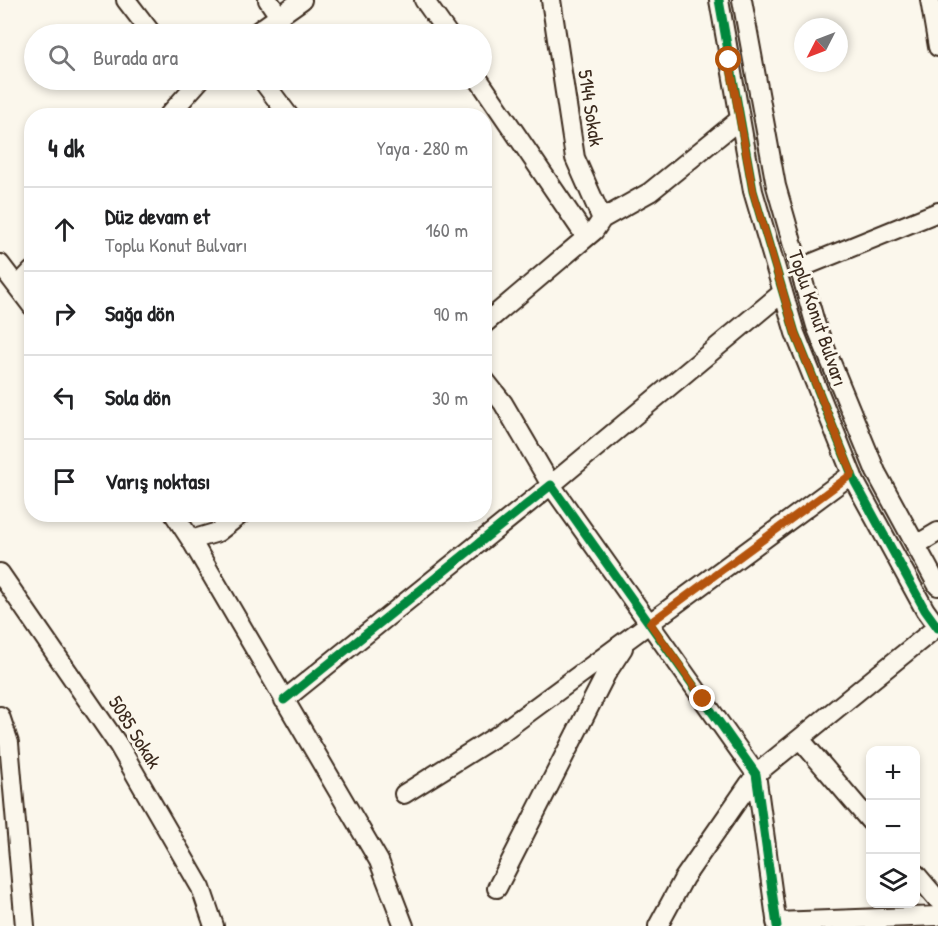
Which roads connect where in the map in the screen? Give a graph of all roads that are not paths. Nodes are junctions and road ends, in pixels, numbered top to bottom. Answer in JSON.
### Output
{"nodes":[{"id":1,"x":126,"y":0,"type":"edge"},
{"id":2,"x":268,"y":0,"type":"edge"},
{"id":3,"x":302,"y":0,"type":"edge"},
{"id":4,"x":424,"y":0,"type":"edge"},
{"id":5,"x":551,"y":0,"type":"edge"},
{"id":6,"x":719,"y":0,"type":"edge"},
{"id":7,"x":742,"y":0,"type":"edge"},
{"id":8,"x":930,"y":0,"type":"edge"},
{"id":9,"x":279,"y":16,"type":"junction"},
{"id":10,"x":144,"y":24,"type":"edge"},
{"id":11,"x":268,"y":24,"type":"edge"},
{"id":12,"x":441,"y":24,"type":"edge"},
{"id":13,"x":938,"y":47,"type":"edge"},
{"id":14,"x":186,"y":90,"type":"edge"},
{"id":15,"x":270,"y":90,"type":"edge"},
{"id":16,"x":486,"y":90,"type":"edge"},
{"id":17,"x":174,"y":108,"type":"edge"},
{"id":18,"x":283,"y":108,"type":"edge"},
{"id":19,"x":740,"y":119,"type":"junction"},
{"id":20,"x":938,"y":212,"type":"edge"},
{"id":21,"x":602,"y":219,"type":"junction"},
{"id":22,"x":586,"y":237,"type":"junction"},
{"id":23,"x":0,"y":264,"type":"edge"},
{"id":24,"x":800,"y":268,"type":"junction"},
{"id":25,"x":24,"y":280,"type":"edge"},
{"id":26,"x":18,"y":286,"type":"junction"},
{"id":27,"x":783,"y":292,"type":"junction"},
{"id":28,"x":24,"y":295,"type":"edge"},
{"id":29,"x":492,"y":317,"type":"edge"},
{"id":30,"x":492,"y":389,"type":"edge"},
{"id":31,"x":852,"y":474,"type":"junction"},
{"id":32,"x":552,"y":485,"type":"junction"},
{"id":33,"x":179,"y":522,"type":"edge"},
{"id":34,"x":231,"y":522,"type":"edge"},
{"id":35,"x":938,"y":532,"type":"edge"},
{"id":36,"x":191,"y":540,"type":"junction"},
{"id":37,"x":916,"y":545,"type":"junction"},
{"id":38,"x":0,"y":573,"type":"edge"},
{"id":39,"x":938,"y":586,"type":"edge"},
{"id":40,"x":650,"y":623,"type":"junction"},
{"id":41,"x":938,"y":627,"type":"edge"},
{"id":42,"x":631,"y":637,"type":"junction"},
{"id":43,"x":284,"y":700,"type":"junction"},
{"id":44,"x":0,"y":716,"type":"edge"},
{"id":45,"x":800,"y":739,"type":"junction"},
{"id":46,"x":756,"y":774,"type":"junction"},
{"id":47,"x":404,"y":794,"type":"dead end"},
{"id":48,"x":866,"y":816,"type":"edge"},
{"id":49,"x":920,"y":880,"type":"edge"},
{"id":50,"x":497,"y":888,"type":"dead end"},
{"id":51,"x":938,"y":900,"type":"edge"},
{"id":52,"x":938,"y":916,"type":"edge"},
{"id":53,"x":777,"y":924,"type":"edge"},
{"id":54,"x":25,"y":926,"type":"edge"},
{"id":55,"x":213,"y":926,"type":"edge"},
{"id":56,"x":404,"y":926,"type":"edge"},
{"id":57,"x":658,"y":926,"type":"edge"}],
"edges":[{"from":1,"to":10,"type":"street"},
{"from":2,"to":9,"type":"street"},
{"from":3,"to":9,"type":"street"},
{"from":4,"to":12,"type":"street"},
{"from":5,"to":21,"type":"street","name":"5144 Sokak"},
{"from":6,"to":19,"type":"street","name":"Toplu Konut Bulvarı"},
{"from":7,"to":24,"type":"street","name":"Toplu Konut Bulvarı"},
{"from":8,"to":13,"type":"street"},
{"from":9,"to":11,"type":"street"},
{"from":14,"to":17,"type":"street"},
{"from":15,"to":18,"type":"street"},
{"from":16,"to":22,"type":"street"},
{"from":19,"to":21,"type":"street"},
{"from":19,"to":27,"type":"street","name":"Toplu Konut Bulvarı"},
{"from":20,"to":24,"type":"street"},
{"from":21,"to":22,"type":"street"},
{"from":22,"to":29,"type":"street"},
{"from":23,"to":26,"type":"street"},
{"from":24,"to":37,"type":"street","name":"Toplu Konut Bulvarı"},
{"from":25,"to":26,"type":"street"},
{"from":26,"to":28,"type":"street"},
{"from":27,"to":31,"type":"street","name":"Toplu Konut Bulvarı"},
{"from":27,"to":32,"type":"street"},
{"from":30,"to":32,"type":"street"},
{"from":31,"to":40,"type":"street"},
{"from":31,"to":41,"type":"street","name":"Toplu Konut Bulvarı"},
{"from":32,"to":40,"type":"street"},
{"from":32,"to":43,"type":"street"},
{"from":33,"to":36,"type":"street"},
{"from":34,"to":36,"type":"street"},
{"from":35,"to":37,"type":"street"},
{"from":36,"to":43,"type":"street"},
{"from":37,"to":39,"type":"street","name":"Toplu Konut Bulvarı"},
{"from":38,"to":55,"type":"street","name":"5085 Sokak"},
{"from":40,"to":42,"type":"street"},
{"from":40,"to":46,"type":"street"},
{"from":41,"to":45,"type":"street"},
{"from":42,"to":47,"type":"street"},
{"from":42,"to":50,"type":"street"},
{"from":43,"to":56,"type":"street"},
{"from":44,"to":54,"type":"street"},
{"from":45,"to":46,"type":"street"},
{"from":45,"to":48,"type":"street"},
{"from":46,"to":53,"type":"street"},
{"from":46,"to":57,"type":"street"},
{"from":49,"to":51,"type":"street"},
{"from":52,"to":53,"type":"street"}]}
